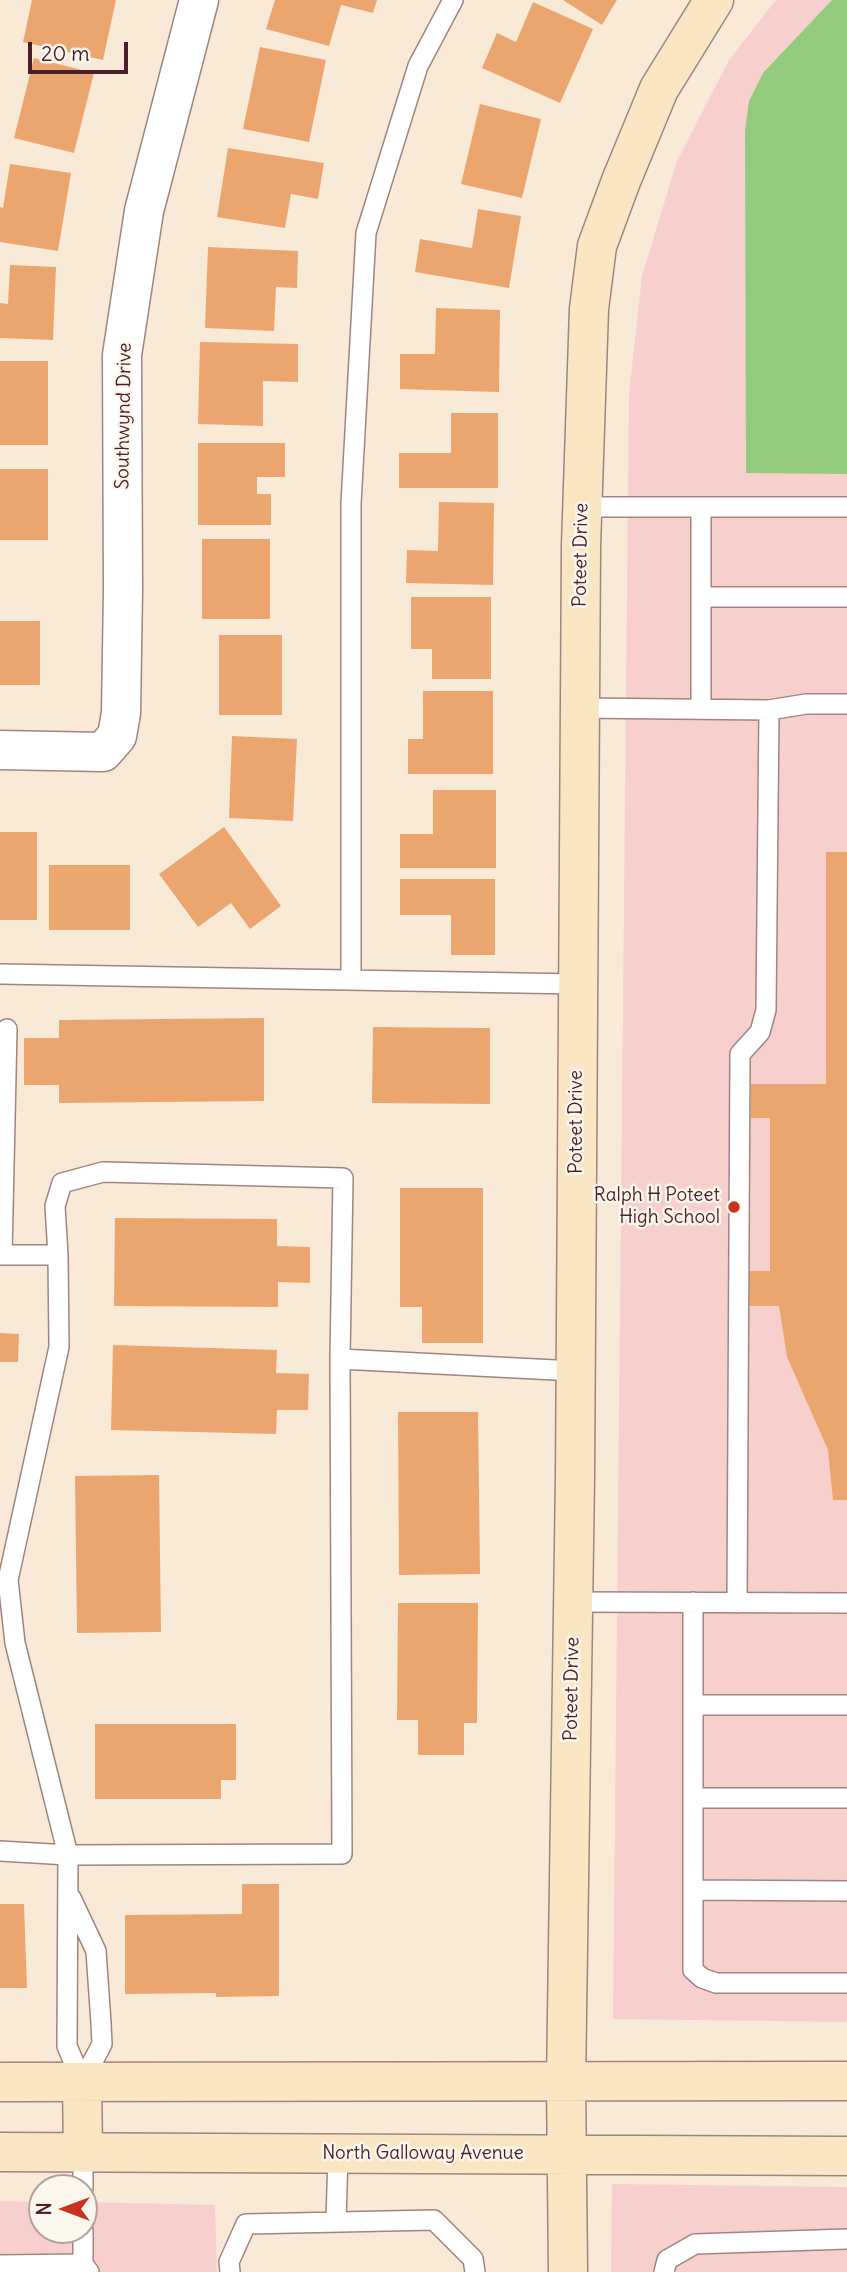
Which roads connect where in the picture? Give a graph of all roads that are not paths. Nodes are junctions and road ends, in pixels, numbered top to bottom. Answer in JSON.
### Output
{"nodes":[{"id":1,"x":199,"y":0,"type":"edge"},
{"id":2,"x":453,"y":0,"type":"edge"},
{"id":3,"x":714,"y":0,"type":"edge"},
{"id":4,"x":582,"y":506,"type":"junction"},
{"id":5,"x":701,"y":506,"type":"junction"},
{"id":6,"x":847,"y":506,"type":"edge"},
{"id":7,"x":701,"y":597,"type":"junction"},
{"id":8,"x":847,"y":597,"type":"edge"},
{"id":9,"x":847,"y":704,"type":"edge"},
{"id":10,"x":580,"y":708,"type":"junction"},
{"id":11,"x":701,"y":709,"type":"junction"},
{"id":12,"x":769,"y":709,"type":"junction"},
{"id":13,"x":0,"y":750,"type":"edge"},
{"id":14,"x":0,"y":974,"type":"edge"},
{"id":15,"x":351,"y":979,"type":"junction"},
{"id":16,"x":578,"y":984,"type":"junction"},
{"id":17,"x":8,"y":1029,"type":"dead end"},
{"id":18,"x":1,"y":1255,"type":"edge"},
{"id":19,"x":58,"y":1255,"type":"junction"},
{"id":20,"x":340,"y":1359,"type":"junction"},
{"id":21,"x":575,"y":1371,"type":"junction"},
{"id":22,"x":4,"y":1580,"type":"edge"},
{"id":23,"x":574,"y":1602,"type":"junction"},
{"id":24,"x":693,"y":1602,"type":"junction"},
{"id":25,"x":737,"y":1603,"type":"junction"},
{"id":26,"x":847,"y":1603,"type":"edge"},
{"id":27,"x":693,"y":1705,"type":"junction"},
{"id":28,"x":847,"y":1705,"type":"edge"},
{"id":29,"x":693,"y":1798,"type":"junction"},
{"id":30,"x":847,"y":1798,"type":"edge"},
{"id":31,"x":0,"y":1852,"type":"edge"},
{"id":32,"x":68,"y":1855,"type":"junction"},
{"id":33,"x":68,"y":1890,"type":"junction"},
{"id":34,"x":693,"y":1890,"type":"junction"},
{"id":35,"x":847,"y":1891,"type":"edge"},
{"id":36,"x":847,"y":1983,"type":"edge"},
{"id":37,"x":847,"y":2081,"type":"edge"},
{"id":38,"x":0,"y":2082,"type":"edge"},
{"id":39,"x":82,"y":2082,"type":"junction"},
{"id":40,"x":566,"y":2082,"type":"junction"},
{"id":41,"x":0,"y":2152,"type":"edge"},
{"id":42,"x":338,"y":2154,"type":"junction"},
{"id":43,"x":567,"y":2155,"type":"junction"},
{"id":44,"x":847,"y":2156,"type":"edge"},
{"id":45,"x":83,"y":2170,"type":"edge"},
{"id":46,"x":336,"y":2222,"type":"junction"},
{"id":47,"x":847,"y":2238,"type":"edge"},
{"id":48,"x":84,"y":2244,"type":"edge"},
{"id":49,"x":0,"y":2266,"type":"edge"},
{"id":50,"x":86,"y":2268,"type":"edge"},
{"id":51,"x":230,"y":2272,"type":"edge"},
{"id":52,"x":475,"y":2272,"type":"edge"},
{"id":53,"x":568,"y":2272,"type":"edge"},
{"id":54,"x":664,"y":2272,"type":"edge"}],
"edges":[{"from":1,"to":13,"type":"street","name":"Southwynd Drive"},
{"from":2,"to":15,"type":"lane"},
{"from":3,"to":4,"type":"street","name":"Poteet Drive"},
{"from":4,"to":5,"type":"lane"},
{"from":4,"to":10,"type":"street","name":"Poteet Drive"},
{"from":5,"to":6,"type":"lane"},
{"from":5,"to":7,"type":"lane"},
{"from":7,"to":8,"type":"lane"},
{"from":7,"to":11,"type":"lane"},
{"from":9,"to":12,"type":"lane"},
{"from":10,"to":11,"type":"lane"},
{"from":10,"to":16,"type":"street","name":"Poteet Drive"},
{"from":11,"to":12,"type":"lane"},
{"from":12,"to":25,"type":"lane"},
{"from":14,"to":15,"type":"lane"},
{"from":15,"to":16,"type":"lane"},
{"from":16,"to":21,"type":"street","name":"Poteet Drive"},
{"from":17,"to":18,"type":"lane"},
{"from":18,"to":19,"type":"lane"},
{"from":19,"to":20,"type":"lane"},
{"from":19,"to":22,"type":"lane"},
{"from":20,"to":21,"type":"lane"},
{"from":20,"to":32,"type":"lane"},
{"from":21,"to":23,"type":"street","name":"Poteet Drive"},
{"from":22,"to":32,"type":"lane"},
{"from":23,"to":24,"type":"lane"},
{"from":23,"to":40,"type":"street","name":"Poteet Drive"},
{"from":24,"to":25,"type":"lane"},
{"from":24,"to":27,"type":"lane"},
{"from":25,"to":26,"type":"lane"},
{"from":27,"to":28,"type":"lane"},
{"from":27,"to":29,"type":"lane"},
{"from":29,"to":30,"type":"lane"},
{"from":29,"to":34,"type":"lane"},
{"from":31,"to":32,"type":"lane"},
{"from":32,"to":33,"type":"lane"},
{"from":33,"to":39,"type":"lane"},
{"from":33,"to":39,"type":"lane"},
{"from":34,"to":35,"type":"lane"},
{"from":34,"to":36,"type":"lane"},
{"from":37,"to":40,"type":"street"},
{"from":38,"to":39,"type":"street"},
{"from":39,"to":40,"type":"street"},
{"from":39,"to":45,"type":"street"},
{"from":40,"to":43,"type":"street","name":"Poteet Drive"},
{"from":41,"to":45,"type":"street","name":"North Galloway Avenue"},
{"from":42,"to":43,"type":"street","name":"North Galloway Avenue"},
{"from":42,"to":45,"type":"street","name":"North Galloway Avenue"},
{"from":42,"to":46,"type":"lane"},
{"from":43,"to":44,"type":"street","name":"North Galloway Avenue"},
{"from":43,"to":53,"type":"street","name":"Poteet Drive"},
{"from":46,"to":51,"type":"lane"},
{"from":46,"to":52,"type":"lane"},
{"from":47,"to":54,"type":"lane"},
{"from":48,"to":50,"type":"lane"},
{"from":49,"to":50,"type":"lane"}]}
